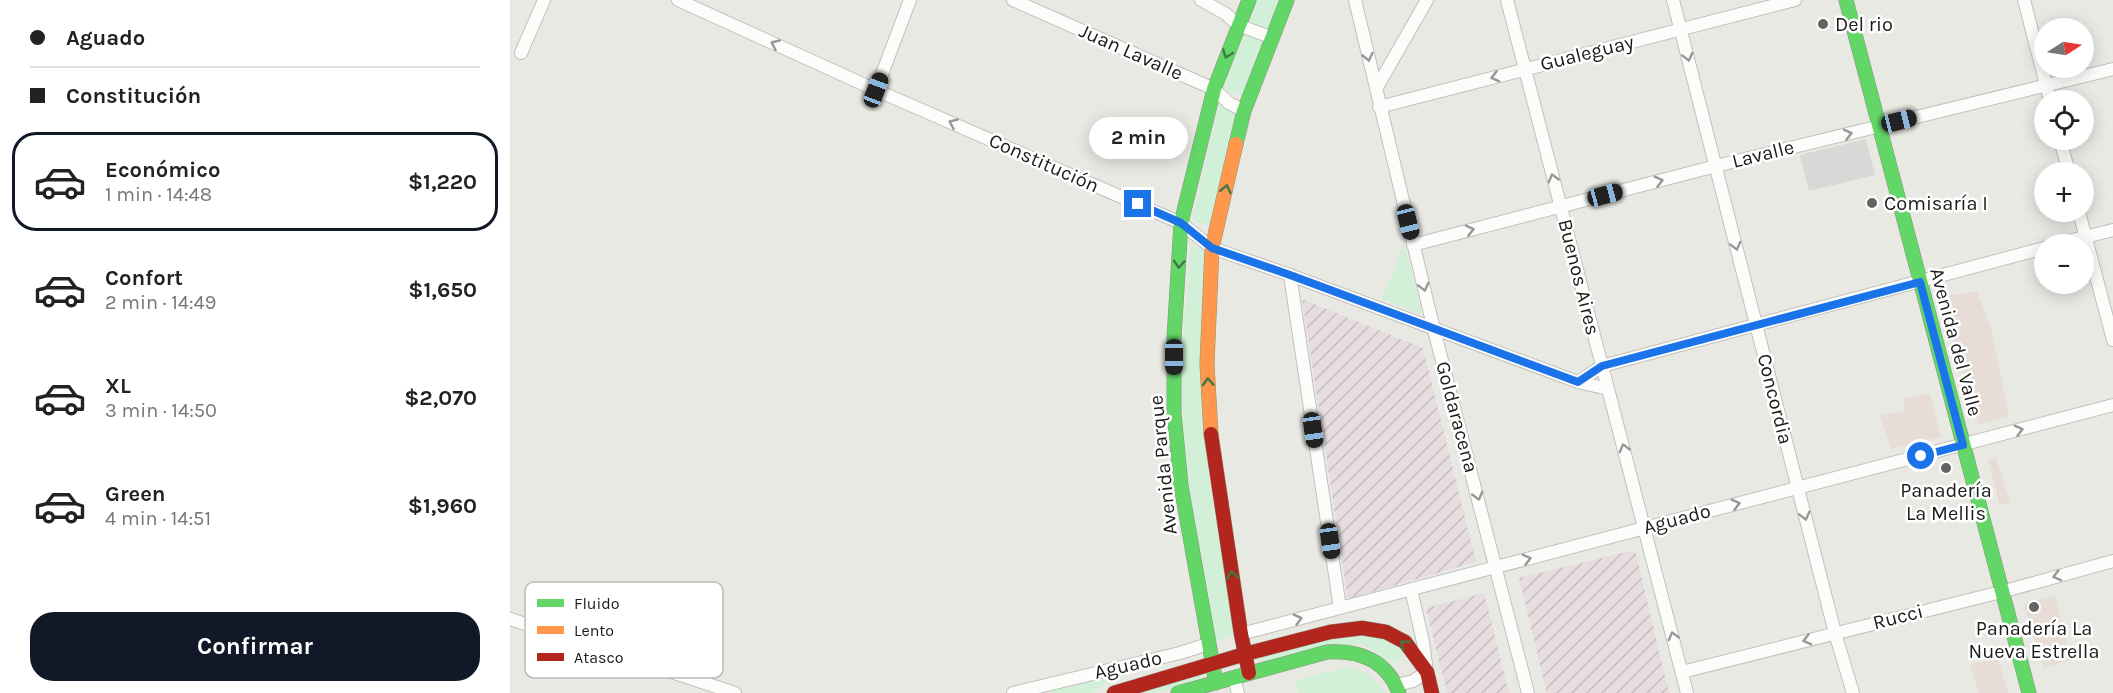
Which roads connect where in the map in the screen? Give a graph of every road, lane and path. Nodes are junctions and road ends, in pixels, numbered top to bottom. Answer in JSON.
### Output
{"nodes":[{"id":1,"x":544,"y":0,"type":"edge"},
{"id":2,"x":678,"y":0,"type":"edge"},
{"id":3,"x":910,"y":0,"type":"edge"},
{"id":4,"x":1013,"y":0,"type":"edge"},
{"id":5,"x":1201,"y":0,"type":"edge"},
{"id":6,"x":1249,"y":0,"type":"edge"},
{"id":7,"x":1287,"y":0,"type":"edge"},
{"id":8,"x":1355,"y":0,"type":"edge"},
{"id":9,"x":1427,"y":0,"type":"edge"},
{"id":10,"x":1507,"y":0,"type":"edge"},
{"id":11,"x":1673,"y":0,"type":"edge"},
{"id":12,"x":1795,"y":0,"type":"edge"},
{"id":13,"x":1846,"y":0,"type":"edge"},
{"id":14,"x":2024,"y":0,"type":"edge"},
{"id":15,"x":1238,"y":26,"type":"junction"},
{"id":16,"x":1681,"y":29,"type":"junction"},
{"id":17,"x":1273,"y":38,"type":"junction"},
{"id":18,"x":521,"y":53,"type":"dead end"},
{"id":19,"x":1525,"y":69,"type":"junction"},
{"id":20,"x":2113,"y":69,"type":"edge"},
{"id":21,"x":2046,"y":85,"type":"junction"},
{"id":22,"x":1214,"y":89,"type":"junction"},
{"id":23,"x":1376,"y":89,"type":"junction"},
{"id":24,"x":876,"y":90,"type":"junction"},
{"id":25,"x":2047,"y":90,"type":"edge"},
{"id":26,"x":1379,"y":107,"type":"junction"},
{"id":27,"x":1244,"y":111,"type":"junction"},
{"id":28,"x":1878,"y":126,"type":"junction"},
{"id":29,"x":1716,"y":166,"type":"junction"},
{"id":30,"x":1561,"y":207,"type":"junction"},
{"id":31,"x":1181,"y":223,"type":"junction"},
{"id":32,"x":2113,"y":230,"type":"edge"},
{"id":33,"x":2094,"y":235,"type":"edge"},
{"id":34,"x":1413,"y":245,"type":"junction"},
{"id":35,"x":1212,"y":248,"type":"junction"},
{"id":36,"x":2034,"y":251,"type":"edge"},
{"id":37,"x":2094,"y":268,"type":"edge"},
{"id":38,"x":1290,"y":275,"type":"junction"},
{"id":39,"x":1920,"y":282,"type":"junction"},
{"id":40,"x":1756,"y":325,"type":"junction"},
{"id":41,"x":1434,"y":330,"type":"junction"},
{"id":42,"x":2113,"y":340,"type":"edge"},
{"id":43,"x":1602,"y":366,"type":"junction"},
{"id":44,"x":1578,"y":382,"type":"junction"},
{"id":45,"x":1608,"y":389,"type":"junction"},
{"id":46,"x":2113,"y":405,"type":"edge"},
{"id":47,"x":1963,"y":445,"type":"junction"},
{"id":48,"x":1798,"y":488,"type":"junction"},
{"id":49,"x":1645,"y":528,"type":"junction"},
{"id":50,"x":2113,"y":561,"type":"edge"},
{"id":51,"x":1497,"y":567,"type":"junction"},
{"id":52,"x":1411,"y":589,"type":"junction"},
{"id":53,"x":2001,"y":592,"type":"junction"},
{"id":54,"x":1340,"y":608,"type":"junction"},
{"id":55,"x":510,"y":619,"type":"edge"},
{"id":56,"x":525,"y":624,"type":"edge"},
{"id":57,"x":1241,"y":633,"type":"junction"},
{"id":58,"x":1835,"y":633,"type":"junction"},
{"id":59,"x":1208,"y":644,"type":"junction"},
{"id":60,"x":1245,"y":654,"type":"junction"},
{"id":61,"x":1212,"y":664,"type":"junction"},
{"id":62,"x":1427,"y":672,"type":"junction"},
{"id":63,"x":1682,"y":672,"type":"junction"},
{"id":64,"x":1249,"y":673,"type":"junction"},
{"id":65,"x":686,"y":678,"type":"edge"},
{"id":66,"x":1234,"y":678,"type":"junction"},
{"id":67,"x":1216,"y":683,"type":"junction"},
{"id":68,"x":1043,"y":689,"type":"edge"},
{"id":69,"x":1398,"y":689,"type":"edge"},
{"id":70,"x":728,"y":692,"type":"edge"},
{"id":71,"x":1013,"y":693,"type":"edge"},
{"id":72,"x":1114,"y":693,"type":"edge"},
{"id":73,"x":1178,"y":693,"type":"edge"},
{"id":74,"x":1238,"y":693,"type":"edge"},
{"id":75,"x":1432,"y":693,"type":"edge"},
{"id":76,"x":1528,"y":693,"type":"edge"},
{"id":77,"x":1687,"y":693,"type":"edge"},
{"id":78,"x":1853,"y":693,"type":"edge"},
{"id":79,"x":2029,"y":693,"type":"edge"}],
"edges":[{"from":1,"to":18,"type":"street"},
{"from":24,"to":2,"type":"street","name":"Constitución","one_way":true},
{"from":3,"to":24,"type":"street"},
{"from":4,"to":22,"type":"street","name":"Juan Lavalle"},
{"from":5,"to":15,"type":"street"},
{"from":6,"to":15,"type":"main road","name":"Avenida Parque"},
{"from":7,"to":17,"type":"main road"},
{"from":8,"to":23,"type":"street","name":"Goldaracena","one_way":true},
{"from":9,"to":23,"type":"street"},
{"from":10,"to":19,"type":"street","name":"Buenos Aires"},
{"from":11,"to":16,"type":"street","name":"Concordia"},
{"from":12,"to":16,"type":"street","name":"Gualeguay"},
{"from":13,"to":28,"type":"main road","name":"Avenida del Valle"},
{"from":14,"to":21,"type":"street"},
{"from":15,"to":17,"type":"street"},
{"from":15,"to":22,"type":"main road","name":"Avenida Parque","one_way":true},
{"from":16,"to":19,"type":"street","name":"Gualeguay"},
{"from":16,"to":29,"type":"street","name":"Concordia","one_way":true},
{"from":17,"to":27,"type":"main road"},
{"from":19,"to":26,"type":"street","name":"Gualeguay","one_way":true},
{"from":30,"to":19,"type":"street","name":"Buenos Aires","one_way":true},
{"from":20,"to":21,"type":"street","name":"Lavalle"},
{"from":21,"to":25,"type":"street"},
{"from":21,"to":28,"type":"street","name":"Lavalle"},
{"from":22,"to":27,"type":"street","name":"Juan Lavalle"},
{"from":22,"to":31,"type":"main road","name":"Avenida Parque"},
{"from":23,"to":26,"type":"street","name":"Goldaracena"},
{"from":31,"to":24,"type":"street","name":"Constitución","one_way":true},
{"from":26,"to":34,"type":"street","name":"Goldaracena"},
{"from":35,"to":27,"type":"main road","one_way":true},
{"from":29,"to":28,"type":"street","name":"Lavalle","one_way":true},
{"from":28,"to":39,"type":"main road","name":"Avenida del Valle"},
{"from":30,"to":29,"type":"street","name":"Lavalle","one_way":true},
{"from":29,"to":40,"type":"street","name":"Concordia","one_way":true},
{"from":34,"to":30,"type":"street","name":"Lavalle","one_way":true},
{"from":30,"to":43,"type":"street","name":"Buenos Aires"},
{"from":31,"to":35,"type":"street","name":"Constitución"},
{"from":31,"to":59,"type":"main road","name":"Avenida Parque","one_way":true},
{"from":32,"to":33,"type":"street"},
{"from":34,"to":41,"type":"street","name":"Goldaracena","one_way":true},
{"from":35,"to":38,"type":"street","name":"Constitución"},
{"from":57,"to":35,"type":"main road","one_way":true},
{"from":36,"to":39,"type":"street"},
{"from":37,"to":42,"type":"street"},
{"from":38,"to":41,"type":"street","name":"Constitución"},
{"from":38,"to":54,"type":"street"},
{"from":39,"to":40,"type":"street"},
{"from":39,"to":47,"type":"main road","name":"Avenida del Valle"},
{"from":40,"to":43,"type":"street"},
{"from":40,"to":48,"type":"street","name":"Concordia"},
{"from":41,"to":44,"type":"street","name":"Constitución"},
{"from":41,"to":51,"type":"street","name":"Goldaracena","one_way":true},
{"from":43,"to":44,"type":"street"},
{"from":43,"to":45,"type":"street","name":"Buenos Aires"},
{"from":44,"to":45,"type":"street","name":"Constitución"},
{"from":49,"to":45,"type":"street","name":"Buenos Aires","one_way":true},
{"from":47,"to":46,"type":"street","name":"Aguado","one_way":true},
{"from":47,"to":48,"type":"street","name":"Aguado"},
{"from":47,"to":53,"type":"main road","name":"Avenida del Valle"},
{"from":49,"to":48,"type":"street","name":"Aguado","one_way":true},
{"from":48,"to":58,"type":"street","name":"Concordia","one_way":true},
{"from":51,"to":49,"type":"street","name":"Aguado","one_way":true},
{"from":63,"to":49,"type":"street","name":"Buenos Aires","one_way":true},
{"from":50,"to":53,"type":"street","name":"Rucci","one_way":true},
{"from":51,"to":52,"type":"street","name":"Aguado"},
{"from":51,"to":76,"type":"street","name":"Goldaracena"},
{"from":52,"to":54,"type":"street","name":"Aguado"},
{"from":52,"to":62,"type":"street"},
{"from":53,"to":58,"type":"street","name":"Rucci"},
{"from":53,"to":79,"type":"main road","name":"Avenida del Valle"},
{"from":57,"to":54,"type":"street","name":"Aguado","one_way":true},
{"from":55,"to":56,"type":"street"},
{"from":57,"to":60,"type":"main road"},
{"from":58,"to":63,"type":"street","name":"Rucci","one_way":true},
{"from":58,"to":78,"type":"street","name":"Concordia"},
{"from":59,"to":61,"type":"main road","name":"Avenida Parque"},
{"from":59,"to":68,"type":"street","name":"Aguado"},
{"from":60,"to":61,"type":"main road"},
{"from":62,"to":60,"type":"main road","one_way":true},
{"from":60,"to":64,"type":"main road"},
{"from":61,"to":67,"type":"main road","name":"Avenida Parque"},
{"from":61,"to":72,"type":"main road"},
{"from":62,"to":69,"type":"street"},
{"from":62,"to":75,"type":"main road"},
{"from":63,"to":77,"type":"street","name":"Buenos Aires"},
{"from":64,"to":66,"type":"main road"},
{"from":64,"to":69,"type":"main road"},
{"from":65,"to":70,"type":"street"},
{"from":66,"to":67,"type":"main road"},
{"from":66,"to":74,"type":"street"},
{"from":67,"to":73,"type":"main road"},
{"from":68,"to":71,"type":"street","name":"Aguado"}]}
